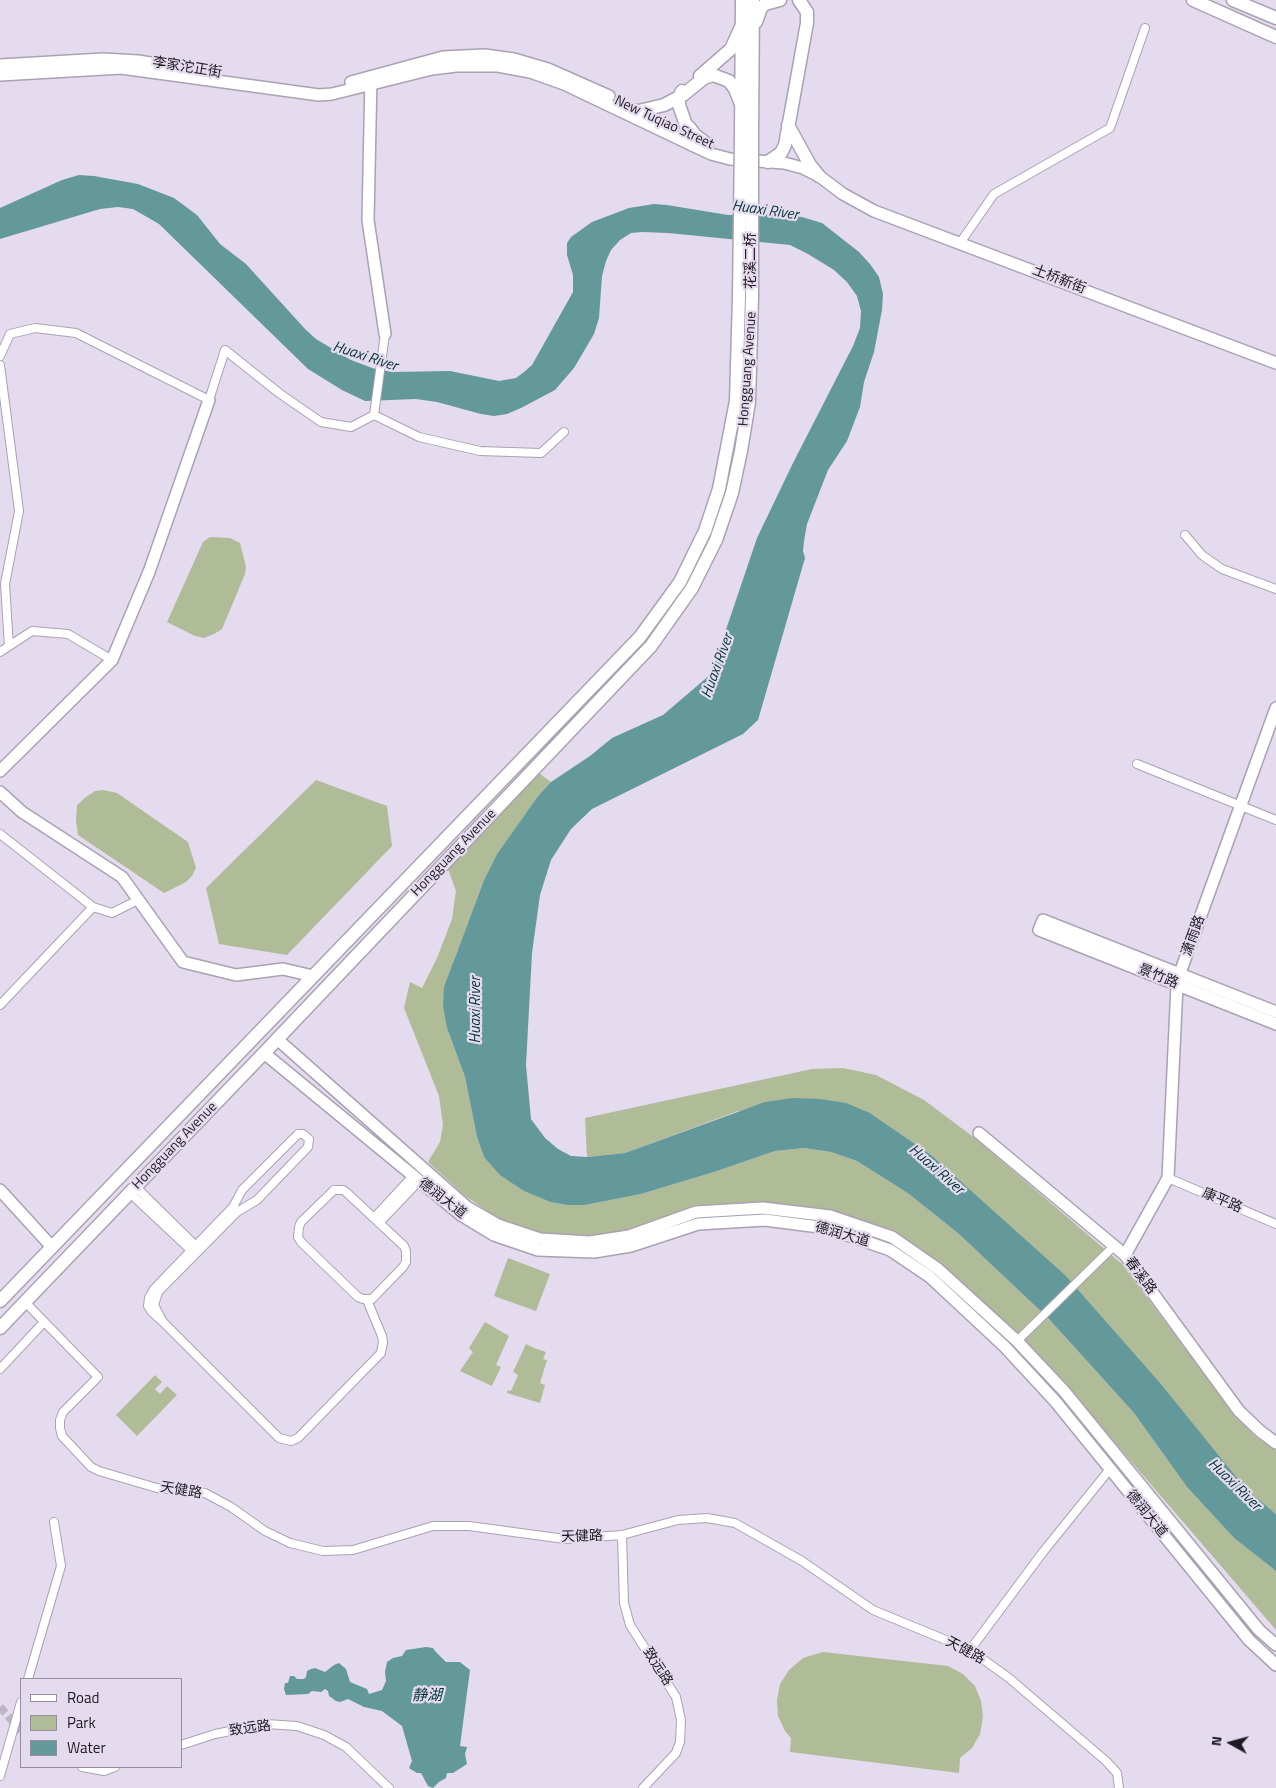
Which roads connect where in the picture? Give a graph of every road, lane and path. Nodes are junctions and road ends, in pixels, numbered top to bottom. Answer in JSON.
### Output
{"nodes":[{"id":1,"x":742,"y":0,"type":"edge"},
{"id":2,"x":753,"y":0,"type":"edge"},
{"id":3,"x":780,"y":0,"type":"edge"},
{"id":4,"x":789,"y":0,"type":"edge"},
{"id":5,"x":799,"y":0,"type":"edge"},
{"id":6,"x":1193,"y":0,"type":"edge"},
{"id":7,"x":1234,"y":0,"type":"edge"},
{"id":8,"x":1276,"y":18,"type":"edge"},
{"id":9,"x":741,"y":27,"type":"junction"},
{"id":10,"x":1145,"y":28,"type":"dead end"},
{"id":11,"x":753,"y":37,"type":"junction"},
{"id":12,"x":1276,"y":37,"type":"edge"},
{"id":13,"x":0,"y":65,"type":"edge"},
{"id":14,"x":0,"y":75,"type":"edge"},
{"id":15,"x":371,"y":80,"type":"junction"},
{"id":16,"x":685,"y":91,"type":"junction"},
{"id":17,"x":741,"y":104,"type":"junction"},
{"id":18,"x":789,"y":106,"type":"junction"},
{"id":19,"x":629,"y":109,"type":"junction"},
{"id":20,"x":789,"y":127,"type":"junction"},
{"id":21,"x":746,"y":135,"type":"junction"},
{"id":22,"x":691,"y":140,"type":"junction"},
{"id":23,"x":707,"y":144,"type":"junction"},
{"id":24,"x":769,"y":157,"type":"junction"},
{"id":25,"x":810,"y":165,"type":"junction"},
{"id":26,"x":821,"y":175,"type":"junction"},
{"id":27,"x":843,"y":194,"type":"joint"},
{"id":28,"x":960,"y":243,"type":"junction"},
{"id":29,"x":739,"y":296,"type":"joint"},
{"id":30,"x":752,"y":297,"type":"joint"},
{"id":31,"x":385,"y":334,"type":"joint"},
{"id":32,"x":0,"y":356,"type":"edge"},
{"id":33,"x":1276,"y":363,"type":"edge"},
{"id":34,"x":0,"y":365,"type":"edge"},
{"id":35,"x":209,"y":400,"type":"junction"},
{"id":36,"x":374,"y":415,"type":"junction"},
{"id":37,"x":564,"y":432,"type":"dead end"},
{"id":38,"x":1185,"y":535,"type":"dead end"},
{"id":39,"x":1276,"y":590,"type":"edge"},
{"id":40,"x":9,"y":646,"type":"junction"},
{"id":41,"x":0,"y":652,"type":"edge"},
{"id":42,"x":112,"y":660,"type":"junction"},
{"id":43,"x":1276,"y":708,"type":"edge"},
{"id":44,"x":1137,"y":764,"type":"dead end"},
{"id":45,"x":0,"y":771,"type":"edge"},
{"id":46,"x":0,"y":792,"type":"edge"},
{"id":47,"x":1241,"y":806,"type":"junction"},
{"id":48,"x":1276,"y":820,"type":"edge"},
{"id":49,"x":0,"y":834,"type":"edge"},
{"id":50,"x":138,"y":900,"type":"junction"},
{"id":51,"x":93,"y":907,"type":"junction"},
{"id":52,"x":1041,"y":925,"type":"dead end"},
{"id":53,"x":313,"y":976,"type":"junction"},
{"id":54,"x":1179,"y":979,"type":"junction"},
{"id":55,"x":0,"y":1005,"type":"edge"},
{"id":56,"x":1276,"y":1012,"type":"edge"},
{"id":57,"x":1276,"y":1024,"type":"edge"},
{"id":58,"x":277,"y":1039,"type":"junction"},
{"id":59,"x":264,"y":1053,"type":"junction"},
{"id":60,"x":979,"y":1132,"type":"dead end"},
{"id":61,"x":1168,"y":1178,"type":"junction"},
{"id":62,"x":416,"y":1179,"type":"junction"},
{"id":63,"x":0,"y":1190,"type":"edge"},
{"id":64,"x":133,"y":1190,"type":"junction"},
{"id":65,"x":377,"y":1221,"type":"junction"},
{"id":66,"x":1276,"y":1224,"type":"edge"},
{"id":67,"x":52,"y":1246,"type":"junction"},
{"id":68,"x":1114,"y":1246,"type":"junction"},
{"id":69,"x":196,"y":1250,"type":"junction"},
{"id":70,"x":1125,"y":1255,"type":"junction"},
{"id":71,"x":367,"y":1300,"type":"junction"},
{"id":72,"x":0,"y":1302,"type":"edge"},
{"id":73,"x":25,"y":1302,"type":"junction"},
{"id":74,"x":44,"y":1322,"type":"junction"},
{"id":75,"x":0,"y":1328,"type":"edge"},
{"id":76,"x":1017,"y":1341,"type":"junction"},
{"id":77,"x":0,"y":1369,"type":"edge"},
{"id":78,"x":1276,"y":1443,"type":"edge"},
{"id":79,"x":1110,"y":1469,"type":"junction"},
{"id":80,"x":54,"y":1522,"type":"dead end"},
{"id":81,"x":622,"y":1535,"type":"junction"},
{"id":82,"x":1276,"y":1645,"type":"edge"},
{"id":83,"x":970,"y":1650,"type":"junction"},
{"id":84,"x":1276,"y":1665,"type":"edge"},
{"id":85,"x":28,"y":1678,"type":"edge"},
{"id":86,"x":20,"y":1706,"type":"edge"},
{"id":87,"x":182,"y":1744,"type":"edge"},
{"id":88,"x":88,"y":1768,"type":"edge"},
{"id":89,"x":113,"y":1768,"type":"edge"},
{"id":90,"x":0,"y":1776,"type":"edge"},
{"id":91,"x":389,"y":1788,"type":"edge"},
{"id":92,"x":643,"y":1788,"type":"edge"},
{"id":93,"x":1120,"y":1788,"type":"edge"}],
"edges":[{"from":1,"to":9,"type":"main road"},
{"from":2,"to":11,"type":"main road"},
{"from":3,"to":11,"type":"main road"},
{"from":4,"to":18,"type":"main road"},
{"from":5,"to":18,"type":"main road"},
{"from":6,"to":12,"type":"main road"},
{"from":7,"to":8,"type":"main road"},
{"from":9,"to":16,"type":"main road"},
{"from":9,"to":17,"type":"main road"},
{"from":10,"to":28,"type":"street"},
{"from":11,"to":21,"type":"main road"},
{"from":13,"to":15,"type":"main road","name":"李家沱正街"},
{"from":14,"to":15,"type":"main road","name":"李家沱正街"},
{"from":15,"to":19,"type":"main road","name":"New Tuqiao Street"},
{"from":15,"to":31,"type":"main road"},
{"from":16,"to":17,"type":"main road"},
{"from":16,"to":19,"type":"main road"},
{"from":16,"to":22,"type":"main road"},
{"from":16,"to":23,"type":"main road"},
{"from":17,"to":21,"type":"main road"},
{"from":18,"to":20,"type":"main road"},
{"from":18,"to":24,"type":"main road"},
{"from":18,"to":26,"type":"main road"},
{"from":19,"to":22,"type":"main road","name":"New Tuqiao Street"},
{"from":19,"to":22,"type":"main road","name":"New Tuqiao Street"},
{"from":20,"to":24,"type":"main road"},
{"from":20,"to":25,"type":"main road"},
{"from":21,"to":29,"type":"main road","name":"花溪二桥","bridge":true},
{"from":21,"to":30,"type":"main road","name":"花溪二桥","bridge":true},
{"from":22,"to":23,"type":"main road","name":"New Tuqiao Street"},
{"from":22,"to":24,"type":"main road","name":"New Tuqiao Street"},
{"from":23,"to":24,"type":"main road","name":"New Tuqiao Street"},
{"from":24,"to":25,"type":"main road","name":"New Tuqiao Street"},
{"from":24,"to":26,"type":"main road","name":"New Tuqiao Street"},
{"from":25,"to":26,"type":"main road"},
{"from":26,"to":27,"type":"main road","name":"New Tuqiao Street"},
{"from":27,"to":28,"type":"main road","name":"土桥新街"},
{"from":28,"to":33,"type":"main road","name":"土桥新街"},
{"from":29,"to":53,"type":"main road","name":"Hongguang Avenue"},
{"from":30,"to":58,"type":"main road","name":"Hongguang Avenue"},
{"from":31,"to":36,"type":"street"},
{"from":32,"to":35,"type":"street"},
{"from":34,"to":40,"type":"street"},
{"from":35,"to":36,"type":"street"},
{"from":35,"to":42,"type":"main road"},
{"from":36,"to":37,"type":"street"},
{"from":38,"to":39,"type":"street"},
{"from":40,"to":41,"type":"street"},
{"from":40,"to":42,"type":"street"},
{"from":42,"to":45,"type":"main road"},
{"from":43,"to":47,"type":"main road","name":"潇雨路"},
{"from":44,"to":47,"type":"street"},
{"from":46,"to":50,"type":"main road"},
{"from":47,"to":48,"type":"street"},
{"from":47,"to":54,"type":"main road","name":"潇雨路"},
{"from":49,"to":51,"type":"street"},
{"from":50,"to":51,"type":"street"},
{"from":50,"to":53,"type":"main road"},
{"from":51,"to":55,"type":"street"},
{"from":52,"to":54,"type":"main road","name":"景竹路"},
{"from":53,"to":67,"type":"main road","name":"Hongguang Avenue"},
{"from":54,"to":56,"type":"main road","name":"景竹路"},
{"from":54,"to":57,"type":"main road","name":"景竹路"},
{"from":54,"to":61,"type":"main road","name":"潇雨路"},
{"from":58,"to":59,"type":"main road","name":"Hongguang Avenue"},
{"from":58,"to":76,"type":"main road","name":"德润大道"},
{"from":59,"to":62,"type":"main road","name":"德润大道"},
{"from":59,"to":64,"type":"main road","name":"Hongguang Avenue"},
{"from":60,"to":68,"type":"main road","name":"春溪路"},
{"from":61,"to":66,"type":"street","name":"康平路"},
{"from":61,"to":70,"type":"main road","name":"潇雨路"},
{"from":62,"to":65,"type":"street"},
{"from":62,"to":79,"type":"main road","name":"德润大道"},
{"from":63,"to":67,"type":"main road"},
{"from":64,"to":69,"type":"street"},
{"from":64,"to":73,"type":"main road","name":"Hongguang Avenue"},
{"from":65,"to":71,"type":"street"},
{"from":65,"to":71,"type":"street"},
{"from":67,"to":72,"type":"main road","name":"Hongguang Avenue"},
{"from":68,"to":70,"type":"main road","name":"春溪路"},
{"from":68,"to":76,"type":"street"},
{"from":69,"to":69,"type":"street"},
{"from":69,"to":71,"type":"street"},
{"from":70,"to":78,"type":"main road","name":"春溪路"},
{"from":73,"to":74,"type":"street"},
{"from":73,"to":75,"type":"main road","name":"Hongguang Avenue"},
{"from":74,"to":77,"type":"street"},
{"from":74,"to":81,"type":"street","name":"天健路"},
{"from":76,"to":82,"type":"main road","name":"德润大道"},
{"from":79,"to":83,"type":"street"},
{"from":79,"to":84,"type":"main road","name":"德润大道"},
{"from":80,"to":85,"type":"street"},
{"from":81,"to":83,"type":"street","name":"天健路"},
{"from":81,"to":92,"type":"street","name":"致远路"},
{"from":83,"to":93,"type":"street","name":"天健路"},
{"from":86,"to":90,"type":"street"},
{"from":87,"to":91,"type":"street","name":"致远路"},
{"from":88,"to":89,"type":"street"}]}
